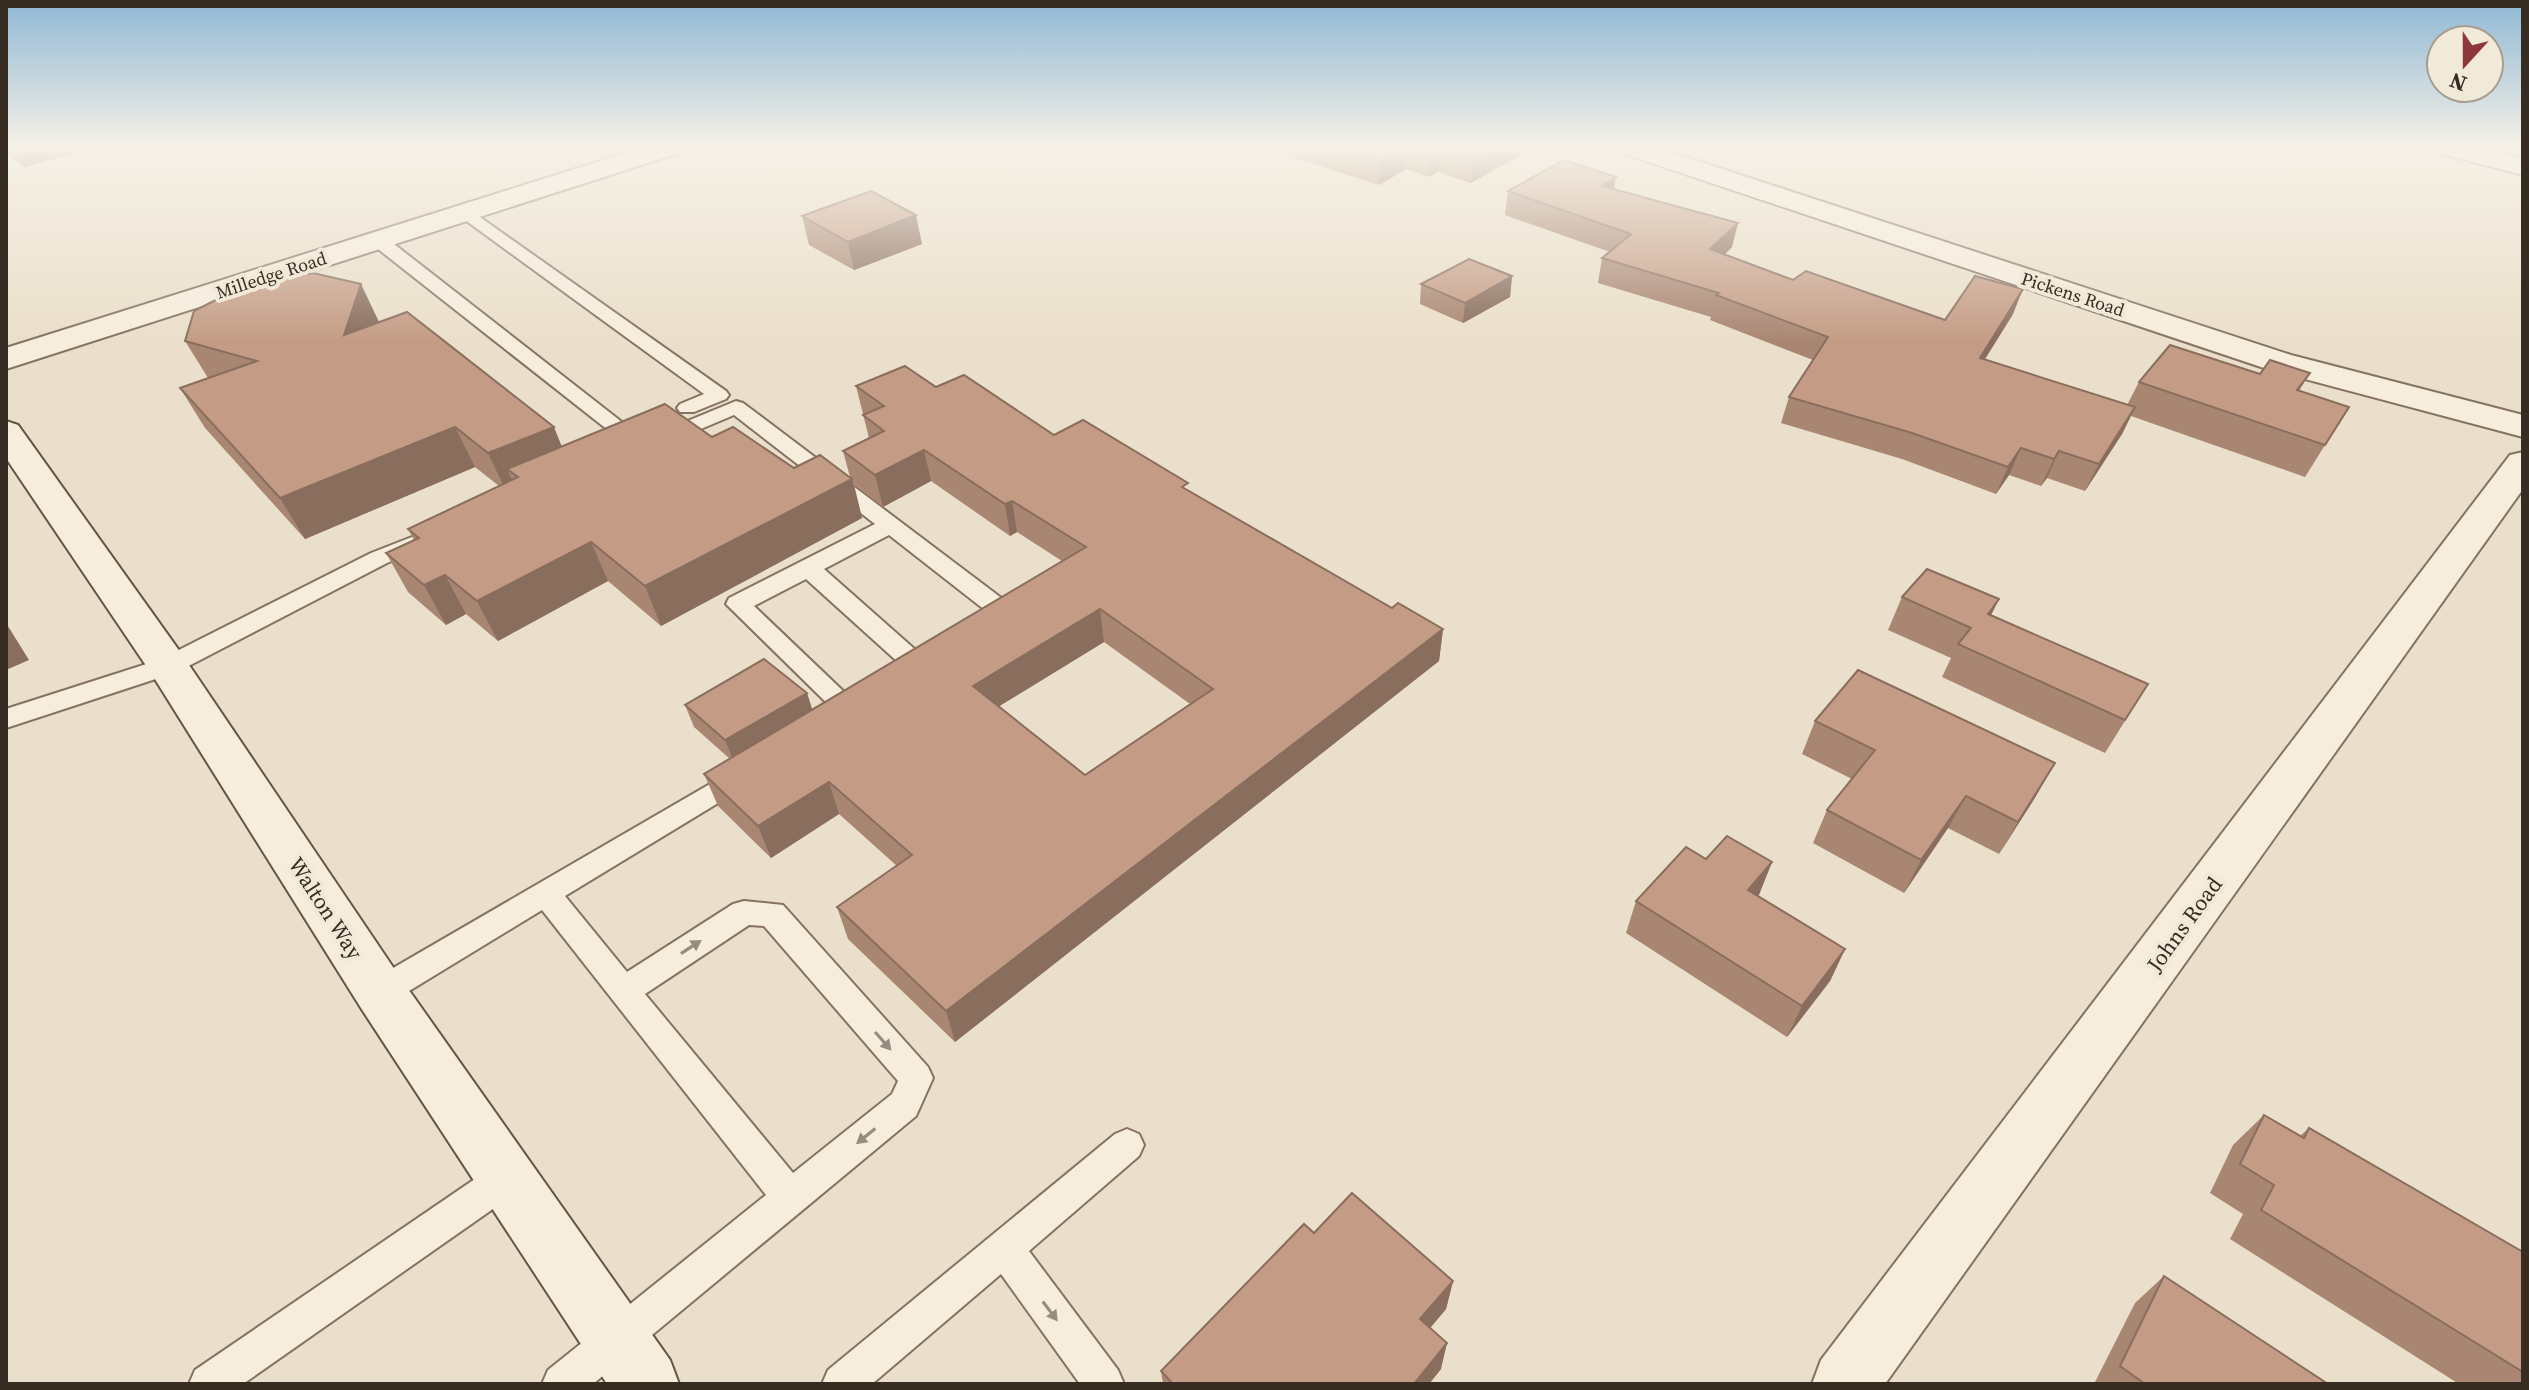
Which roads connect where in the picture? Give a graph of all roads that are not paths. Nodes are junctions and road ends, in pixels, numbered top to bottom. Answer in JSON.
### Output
{"nodes":[{"id":1,"x":471,"y":212,"type":"edge"},
{"id":2,"x":1824,"y":212,"type":"edge"},
{"id":3,"x":467,"y":213,"type":"junction"},
{"id":4,"x":379,"y":241,"type":"junction"},
{"id":5,"x":6,"y":359,"type":"edge"},
{"id":6,"x":728,"y":401,"type":"junction"},
{"id":7,"x":2523,"y":426,"type":"edge"},
{"id":8,"x":6,"y":432,"type":"edge"},
{"id":9,"x":622,"y":455,"type":"edge"},
{"id":10,"x":2523,"y":463,"type":"edge"},
{"id":11,"x":891,"y":525,"type":"junction"},
{"id":12,"x":436,"y":534,"type":"edge"},
{"id":13,"x":808,"y":568,"type":"junction"},
{"id":14,"x":969,"y":637,"type":"edge"},
{"id":15,"x":944,"y":652,"type":"edge"},
{"id":16,"x":168,"y":666,"type":"junction"},
{"id":17,"x":919,"y":667,"type":"junction"},
{"id":18,"x":896,"y":681,"type":"edge"},
{"id":19,"x":873,"y":695,"type":"edge"},
{"id":20,"x":849,"y":709,"type":"junction"},
{"id":21,"x":6,"y":719,"type":"edge"},
{"id":22,"x":823,"y":726,"type":"edge"},
{"id":23,"x":757,"y":766,"type":"edge"},
{"id":24,"x":546,"y":894,"type":"junction"},
{"id":25,"x":625,"y":990,"type":"junction"},
{"id":26,"x":380,"y":992,"type":"junction"},
{"id":27,"x":1127,"y":1145,"type":"dead end"},
{"id":28,"x":507,"y":1178,"type":"junction"},
{"id":29,"x":791,"y":1198,"type":"junction"},
{"id":30,"x":1004,"y":1248,"type":"junction"},
{"id":31,"x":616,"y":1341,"type":"junction"},
{"id":32,"x":209,"y":1384,"type":"edge"},
{"id":33,"x":562,"y":1384,"type":"edge"},
{"id":34,"x":646,"y":1384,"type":"edge"},
{"id":35,"x":842,"y":1384,"type":"edge"},
{"id":36,"x":1104,"y":1384,"type":"edge"},
{"id":37,"x":1845,"y":1384,"type":"edge"}],
"edges":[{"from":1,"to":3,"type":"street","name":"Milledge Road"},
{"from":2,"to":7,"type":"street","name":"Pickens Road"},
{"from":3,"to":4,"type":"street","name":"Milledge Road"},
{"from":3,"to":6,"type":"lane"},
{"from":4,"to":5,"type":"street","name":"Milledge Road"},
{"from":4,"to":6,"type":"lane"},
{"from":6,"to":9,"type":"lane"},
{"from":6,"to":11,"type":"lane"},
{"from":8,"to":16,"type":"street","name":"Walton Way"},
{"from":10,"to":37,"type":"street","name":"Johns Road"},
{"from":11,"to":13,"type":"lane"},
{"from":11,"to":14,"type":"lane"},
{"from":12,"to":16,"type":"lane"},
{"from":13,"to":17,"type":"lane"},
{"from":13,"to":20,"type":"lane"},
{"from":15,"to":17,"type":"lane"},
{"from":16,"to":21,"type":"lane"},
{"from":16,"to":26,"type":"street","name":"Walton Way"},
{"from":17,"to":18,"type":"lane"},
{"from":19,"to":20,"type":"lane"},
{"from":20,"to":22,"type":"lane"},
{"from":23,"to":24,"type":"lane"},
{"from":24,"to":25,"type":"lane"},
{"from":24,"to":26,"type":"lane"},
{"from":25,"to":29,"type":"lane"},
{"from":25,"to":29,"type":"lane","one_way":true},
{"from":26,"to":28,"type":"street","name":"Walton Way"},
{"from":27,"to":30,"type":"lane"},
{"from":28,"to":31,"type":"street","name":"Walton Way"},
{"from":28,"to":32,"type":"lane"},
{"from":29,"to":31,"type":"lane"},
{"from":30,"to":35,"type":"lane"},
{"from":30,"to":36,"type":"lane","one_way":true},
{"from":31,"to":33,"type":"lane"},
{"from":31,"to":34,"type":"street","name":"Walton Way"}]}
